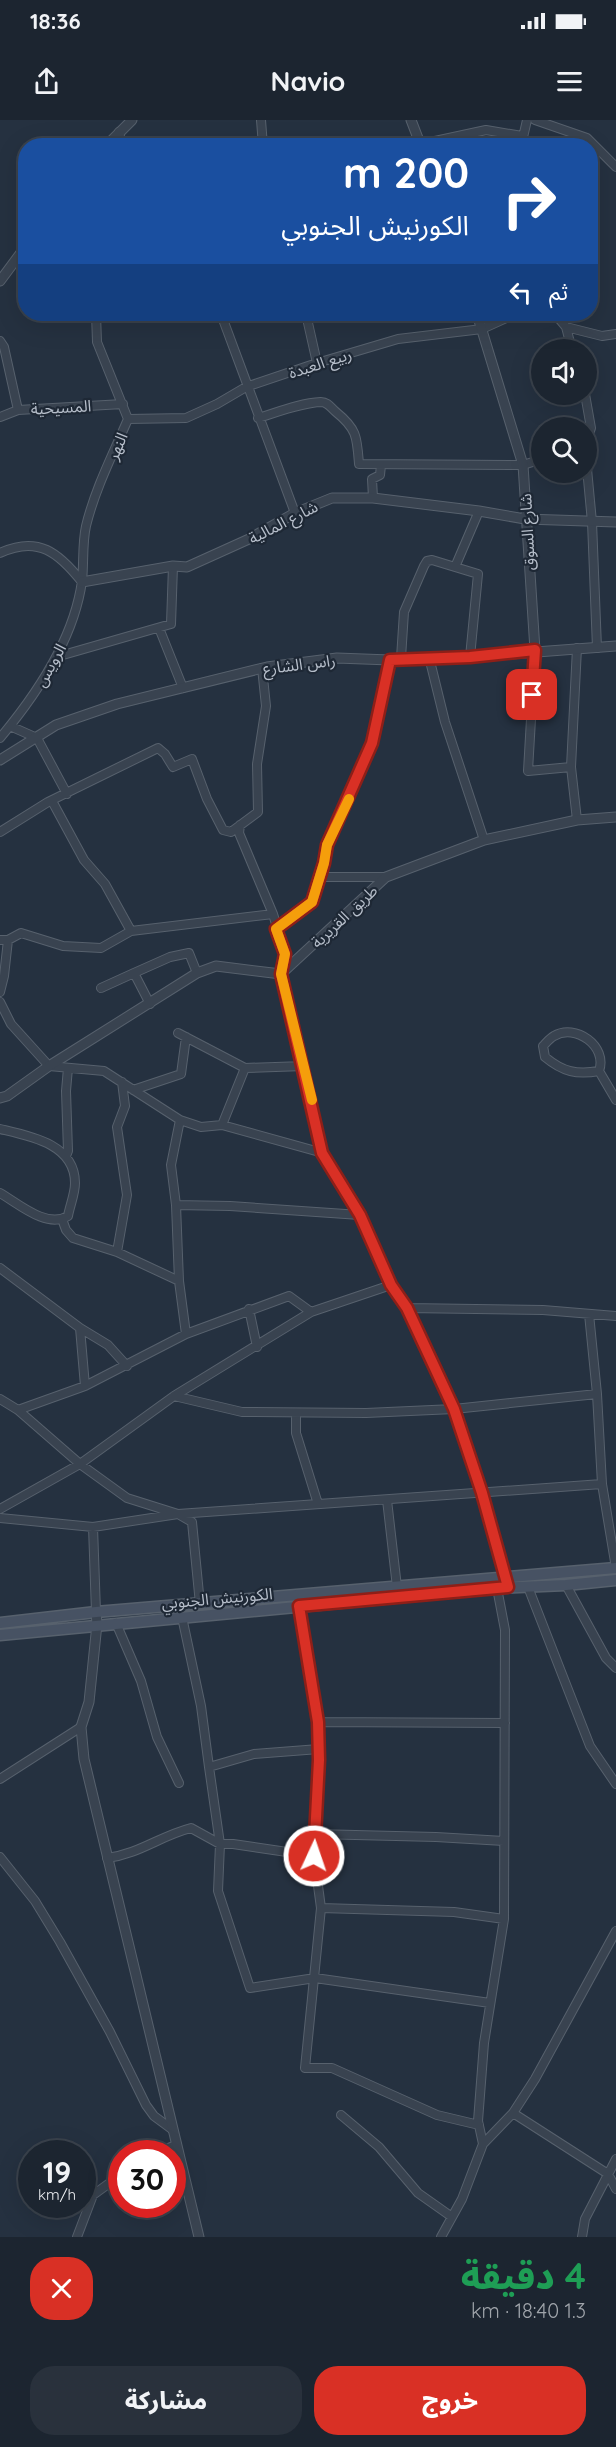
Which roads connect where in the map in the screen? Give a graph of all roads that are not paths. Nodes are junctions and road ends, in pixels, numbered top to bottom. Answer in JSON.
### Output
{"nodes":[{"id":1,"x":132,"y":120,"type":"edge"},
{"id":2,"x":261,"y":120,"type":"edge"},
{"id":3,"x":411,"y":120,"type":"edge"},
{"id":4,"x":527,"y":120,"type":"edge"},
{"id":5,"x":535,"y":120,"type":"edge"},
{"id":6,"x":119,"y":132,"type":"junction"},
{"id":7,"x":522,"y":136,"type":"joint"},
{"id":8,"x":113,"y":138,"type":"edge"},
{"id":9,"x":120,"y":138,"type":"edge"},
{"id":10,"x":262,"y":138,"type":"edge"},
{"id":11,"x":418,"y":138,"type":"edge"},
{"id":12,"x":451,"y":138,"type":"edge"},
{"id":13,"x":587,"y":138,"type":"edge"},
{"id":14,"x":598,"y":149,"type":"edge"},
{"id":15,"x":616,"y":167,"type":"edge"},
{"id":16,"x":18,"y":257,"type":"edge"},
{"id":17,"x":0,"y":281,"type":"edge"},
{"id":18,"x":96,"y":321,"type":"edge"},
{"id":19,"x":223,"y":321,"type":"edge"},
{"id":20,"x":308,"y":321,"type":"edge"},
{"id":21,"x":479,"y":321,"type":"edge"},
{"id":22,"x":500,"y":321,"type":"edge"},
{"id":23,"x":561,"y":321,"type":"edge"},
{"id":24,"x":566,"y":327,"type":"junction"},
{"id":25,"x":482,"y":329,"type":"junction"},
{"id":26,"x":616,"y":334,"type":"edge"},
{"id":27,"x":569,"y":339,"type":"edge"},
{"id":28,"x":0,"y":341,"type":"edge"},
{"id":29,"x":317,"y":363,"type":"junction"},
{"id":30,"x":246,"y":387,"type":"junction"},
{"id":31,"x":123,"y":404,"type":"junction"},
{"id":32,"x":18,"y":410,"type":"junction"},
{"id":33,"x":0,"y":417,"type":"edge"},
{"id":34,"x":258,"y":418,"type":"junction"},
{"id":35,"x":128,"y":419,"type":"junction"},
{"id":36,"x":531,"y":462,"type":"edge"},
{"id":37,"x":381,"y":465,"type":"junction"},
{"id":38,"x":523,"y":465,"type":"junction"},
{"id":39,"x":588,"y":483,"type":"edge"},
{"id":40,"x":373,"y":498,"type":"junction"},
{"id":41,"x":479,"y":511,"type":"junction"},
{"id":42,"x":295,"y":513,"type":"junction"},
{"id":43,"x":525,"y":519,"type":"junction"},
{"id":44,"x":592,"y":522,"type":"junction"},
{"id":45,"x":616,"y":522,"type":"edge"},
{"id":46,"x":0,"y":553,"type":"edge"},
{"id":47,"x":173,"y":566,"type":"junction"},
{"id":48,"x":455,"y":567,"type":"junction"},
{"id":49,"x":82,"y":582,"type":"junction"},
{"id":50,"x":159,"y":628,"type":"junction"},
{"id":51,"x":616,"y":646,"type":"edge"},
{"id":52,"x":577,"y":648,"type":"junction"},
{"id":53,"x":597,"y":648,"type":"junction"},
{"id":54,"x":535,"y":650,"type":"junction"},
{"id":55,"x":56,"y":657,"type":"junction"},
{"id":56,"x":429,"y":657,"type":"junction"},
{"id":57,"x":470,"y":657,"type":"junction"},
{"id":58,"x":401,"y":658,"type":"junction"},
{"id":59,"x":390,"y":660,"type":"junction"},
{"id":60,"x":262,"y":668,"type":"junction"},
{"id":61,"x":183,"y":688,"type":"junction"},
{"id":62,"x":10,"y":726,"type":"junction"},
{"id":63,"x":0,"y":738,"type":"edge"},
{"id":64,"x":37,"y":738,"type":"junction"},
{"id":65,"x":0,"y":760,"type":"edge"},
{"id":66,"x":571,"y":767,"type":"junction"},
{"id":67,"x":67,"y":794,"type":"junction"},
{"id":68,"x":52,"y":801,"type":"junction"},
{"id":69,"x":616,"y":818,"type":"edge"},
{"id":70,"x":577,"y":820,"type":"junction"},
{"id":71,"x":240,"y":825,"type":"junction"},
{"id":72,"x":0,"y":832,"type":"edge"},
{"id":73,"x":484,"y":840,"type":"junction"},
{"id":74,"x":319,"y":877,"type":"junction"},
{"id":75,"x":386,"y":877,"type":"junction"},
{"id":76,"x":273,"y":915,"type":"junction"},
{"id":77,"x":276,"y":929,"type":"junction"},
{"id":78,"x":132,"y":931,"type":"junction"},
{"id":79,"x":4,"y":940,"type":"edge"},
{"id":80,"x":134,"y":973,"type":"junction"},
{"id":81,"x":197,"y":973,"type":"junction"},
{"id":82,"x":281,"y":974,"type":"junction"},
{"id":83,"x":101,"y":988,"type":"dead end"},
{"id":84,"x":0,"y":992,"type":"edge"},
{"id":85,"x":0,"y":1002,"type":"edge"},
{"id":86,"x":150,"y":1004,"type":"junction"},
{"id":87,"x":49,"y":1066,"type":"junction"},
{"id":88,"x":304,"y":1066,"type":"junction"},
{"id":89,"x":68,"y":1068,"type":"junction"},
{"id":90,"x":245,"y":1068,"type":"junction"},
{"id":91,"x":599,"y":1071,"type":"junction"},
{"id":92,"x":122,"y":1082,"type":"junction"},
{"id":93,"x":133,"y":1090,"type":"junction"},
{"id":94,"x":0,"y":1098,"type":"edge"},
{"id":95,"x":616,"y":1100,"type":"edge"},
{"id":96,"x":180,"y":1120,"type":"junction"},
{"id":97,"x":222,"y":1125,"type":"junction"},
{"id":98,"x":0,"y":1129,"type":"edge"},
{"id":99,"x":322,"y":1153,"type":"junction"},
{"id":100,"x":66,"y":1156,"type":"junction"},
{"id":101,"x":0,"y":1193,"type":"edge"},
{"id":102,"x":176,"y":1205,"type":"junction"},
{"id":103,"x":360,"y":1215,"type":"junction"},
{"id":104,"x":62,"y":1219,"type":"junction"},
{"id":105,"x":117,"y":1252,"type":"junction"},
{"id":106,"x":0,"y":1268,"type":"edge"},
{"id":107,"x":179,"y":1281,"type":"junction"},
{"id":108,"x":391,"y":1285,"type":"junction"},
{"id":109,"x":407,"y":1308,"type":"junction"},
{"id":110,"x":249,"y":1310,"type":"junction"},
{"id":111,"x":311,"y":1312,"type":"junction"},
{"id":112,"x":589,"y":1314,"type":"junction"},
{"id":113,"x":616,"y":1316,"type":"edge"},
{"id":114,"x":80,"y":1328,"type":"junction"},
{"id":115,"x":186,"y":1334,"type":"junction"},
{"id":116,"x":257,"y":1347,"type":"junction"},
{"id":117,"x":127,"y":1366,"type":"junction"},
{"id":118,"x":85,"y":1386,"type":"junction"},
{"id":119,"x":597,"y":1394,"type":"junction"},
{"id":120,"x":174,"y":1396,"type":"junction"},
{"id":121,"x":0,"y":1399,"type":"edge"},
{"id":122,"x":454,"y":1409,"type":"junction"},
{"id":123,"x":18,"y":1410,"type":"junction"},
{"id":124,"x":296,"y":1413,"type":"junction"},
{"id":125,"x":80,"y":1464,"type":"junction"},
{"id":126,"x":602,"y":1484,"type":"junction"},
{"id":127,"x":482,"y":1493,"type":"junction"},
{"id":128,"x":387,"y":1500,"type":"junction"},
{"id":129,"x":318,"y":1504,"type":"junction"},
{"id":130,"x":0,"y":1509,"type":"edge"},
{"id":131,"x":178,"y":1514,"type":"junction"},
{"id":132,"x":0,"y":1518,"type":"edge"},
{"id":133,"x":93,"y":1527,"type":"junction"},
{"id":134,"x":616,"y":1568,"type":"edge"},
{"id":135,"x":616,"y":1580,"type":"edge"},
{"id":136,"x":503,"y":1584,"type":"junction"},
{"id":137,"x":567,"y":1585,"type":"junction"},
{"id":138,"x":397,"y":1587,"type":"junction"},
{"id":139,"x":528,"y":1587,"type":"junction"},
{"id":140,"x":200,"y":1604,"type":"junction"},
{"id":141,"x":299,"y":1606,"type":"junction"},
{"id":142,"x":96,"y":1612,"type":"junction"},
{"id":143,"x":183,"y":1617,"type":"junction"},
{"id":144,"x":0,"y":1623,"type":"edge"},
{"id":145,"x":116,"y":1623,"type":"junction"},
{"id":146,"x":98,"y":1624,"type":"junction"},
{"id":147,"x":0,"y":1635,"type":"edge"},
{"id":148,"x":616,"y":1668,"type":"edge"},
{"id":149,"x":318,"y":1722,"type":"junction"},
{"id":150,"x":506,"y":1723,"type":"junction"},
{"id":151,"x":81,"y":1727,"type":"junction"},
{"id":152,"x":319,"y":1749,"type":"junction"},
{"id":153,"x":209,"y":1767,"type":"junction"},
{"id":154,"x":0,"y":1779,"type":"edge"},
{"id":155,"x":179,"y":1783,"type":"dead end"},
{"id":156,"x":616,"y":1784,"type":"edge"},
{"id":157,"x":315,"y":1834,"type":"junction"},
{"id":158,"x":504,"y":1841,"type":"junction"},
{"id":159,"x":220,"y":1844,"type":"junction"},
{"id":160,"x":314,"y":1856,"type":"junction"},
{"id":161,"x":0,"y":1857,"type":"edge"},
{"id":162,"x":107,"y":1858,"type":"junction"},
{"id":163,"x":321,"y":1908,"type":"junction"},
{"id":164,"x":504,"y":1918,"type":"junction"},
{"id":165,"x":616,"y":1931,"type":"edge"},
{"id":166,"x":315,"y":1978,"type":"junction"},
{"id":167,"x":490,"y":2003,"type":"junction"},
{"id":168,"x":513,"y":2113,"type":"junction"},
{"id":169,"x":341,"y":2115,"type":"dead end"},
{"id":170,"x":479,"y":2126,"type":"junction"},
{"id":171,"x":173,"y":2130,"type":"junction"},
{"id":172,"x":175,"y":2140,"type":"edge"},
{"id":173,"x":483,"y":2144,"type":"junction"},
{"id":174,"x":616,"y":2158,"type":"edge"},
{"id":175,"x":608,"y":2174,"type":"junction"},
{"id":176,"x":108,"y":2184,"type":"edge"},
{"id":177,"x":186,"y":2185,"type":"edge"},
{"id":178,"x":616,"y":2189,"type":"edge"},
{"id":179,"x":452,"y":2217,"type":"junction"},
{"id":180,"x":77,"y":2237,"type":"edge"},
{"id":181,"x":199,"y":2237,"type":"edge"},
{"id":182,"x":441,"y":2237,"type":"edge"},
{"id":183,"x":582,"y":2237,"type":"edge"}],
"edges":[{"from":1,"to":6,"type":"street"},
{"from":2,"to":10,"type":"street"},
{"from":3,"to":11,"type":"street"},
{"from":4,"to":7,"type":"street"},
{"from":5,"to":13,"type":"street"},
{"from":6,"to":8,"type":"street"},
{"from":6,"to":9,"type":"street"},
{"from":7,"to":12,"type":"street"},
{"from":14,"to":15,"type":"street"},
{"from":16,"to":17,"type":"street"},
{"from":18,"to":31,"type":"street","name":"النهر"},
{"from":19,"to":30,"type":"street"},
{"from":20,"to":29,"type":"street"},
{"from":21,"to":25,"type":"street","name":"شارع السوق"},
{"from":22,"to":25,"type":"street","name":"ربيع العبدة"},
{"from":23,"to":24,"type":"street"},
{"from":24,"to":26,"type":"street"},
{"from":24,"to":27,"type":"street"},
{"from":25,"to":29,"type":"street","name":"ربيع العبدة"},
{"from":25,"to":38,"type":"street","name":"شارع السوق"},
{"from":28,"to":32,"type":"street"},
{"from":29,"to":30,"type":"street","name":"ربيع العبدة"},
{"from":30,"to":34,"type":"street"},
{"from":30,"to":35,"type":"street","name":"ربيع العبدة"},
{"from":31,"to":32,"type":"street","name":"المسيحية"},
{"from":31,"to":35,"type":"street","name":"النهر"},
{"from":32,"to":33,"type":"street","name":"المسيحية"},
{"from":34,"to":37,"type":"street"},
{"from":34,"to":42,"type":"street"},
{"from":35,"to":49,"type":"street","name":"النهر"},
{"from":36,"to":38,"type":"street"},
{"from":37,"to":38,"type":"street"},
{"from":37,"to":40,"type":"street"},
{"from":38,"to":43,"type":"street","name":"شارع السوق"},
{"from":39,"to":44,"type":"street"},
{"from":40,"to":41,"type":"street","name":"شارع المالية"},
{"from":40,"to":42,"type":"street","name":"شارع المالية"},
{"from":41,"to":43,"type":"street","name":"شارع المالية"},
{"from":41,"to":48,"type":"street"},
{"from":42,"to":47,"type":"street","name":"شارع المالية"},
{"from":43,"to":44,"type":"street","name":"شارع المالية"},
{"from":43,"to":54,"type":"street","name":"شارع السوق"},
{"from":44,"to":45,"type":"street","name":"شارع المالية"},
{"from":44,"to":53,"type":"street"},
{"from":46,"to":49,"type":"street"},
{"from":47,"to":49,"type":"street","name":"شارع المالية"},
{"from":47,"to":50,"type":"street"},
{"from":48,"to":57,"type":"street"},
{"from":48,"to":58,"type":"street"},
{"from":49,"to":55,"type":"street","name":"الرويس"},
{"from":50,"to":55,"type":"street"},
{"from":50,"to":61,"type":"street"},
{"from":51,"to":53,"type":"street","name":"راس الشارع"},
{"from":52,"to":53,"type":"street","name":"راس الشارع"},
{"from":52,"to":54,"type":"street","name":"راس الشارع"},
{"from":52,"to":66,"type":"street"},
{"from":54,"to":57,"type":"street","name":"راس الشارع"},
{"from":54,"to":66,"type":"street"},
{"from":55,"to":62,"type":"street","name":"الرويس"},
{"from":56,"to":57,"type":"street","name":"راس الشارع"},
{"from":56,"to":58,"type":"street","name":"راس الشارع"},
{"from":56,"to":73,"type":"street"},
{"from":58,"to":59,"type":"street","name":"راس الشارع"},
{"from":59,"to":60,"type":"street","name":"راس الشارع"},
{"from":59,"to":74,"type":"street"},
{"from":60,"to":61,"type":"street","name":"راس الشارع"},
{"from":60,"to":71,"type":"street"},
{"from":61,"to":64,"type":"street","name":"راس الشارع"},
{"from":62,"to":63,"type":"street","name":"الرويس"},
{"from":62,"to":64,"type":"street"},
{"from":64,"to":65,"type":"street","name":"راس الشارع"},
{"from":64,"to":67,"type":"street"},
{"from":66,"to":70,"type":"street"},
{"from":67,"to":68,"type":"street"},
{"from":67,"to":71,"type":"street"},
{"from":68,"to":72,"type":"street"},
{"from":68,"to":78,"type":"street"},
{"from":69,"to":70,"type":"street","name":"طريق القريرية"},
{"from":70,"to":73,"type":"street","name":"طريق القريرية"},
{"from":71,"to":76,"type":"street"},
{"from":73,"to":75,"type":"street","name":"طريق القريرية"},
{"from":74,"to":75,"type":"street"},
{"from":74,"to":77,"type":"street"},
{"from":75,"to":82,"type":"street","name":"طريق القريرية"},
{"from":76,"to":77,"type":"street"},
{"from":76,"to":78,"type":"street"},
{"from":77,"to":82,"type":"street"},
{"from":78,"to":79,"type":"street"},
{"from":79,"to":84,"type":"street"},
{"from":80,"to":81,"type":"street"},
{"from":80,"to":83,"type":"street"},
{"from":80,"to":86,"type":"street"},
{"from":81,"to":82,"type":"street"},
{"from":81,"to":86,"type":"street"},
{"from":82,"to":88,"type":"street"},
{"from":85,"to":87,"type":"street"},
{"from":86,"to":87,"type":"street"},
{"from":87,"to":89,"type":"street"},
{"from":87,"to":94,"type":"street"},
{"from":88,"to":90,"type":"street"},
{"from":88,"to":99,"type":"street"},
{"from":89,"to":92,"type":"street"},
{"from":89,"to":100,"type":"street"},
{"from":90,"to":93,"type":"street"},
{"from":90,"to":97,"type":"street"},
{"from":91,"to":91,"type":"street"},
{"from":91,"to":95,"type":"street"},
{"from":92,"to":93,"type":"street"},
{"from":92,"to":105,"type":"street"},
{"from":93,"to":96,"type":"street"},
{"from":96,"to":97,"type":"street"},
{"from":96,"to":102,"type":"street"},
{"from":97,"to":99,"type":"street"},
{"from":98,"to":100,"type":"street"},
{"from":99,"to":103,"type":"street"},
{"from":100,"to":104,"type":"street"},
{"from":101,"to":104,"type":"street"},
{"from":102,"to":103,"type":"street"},
{"from":102,"to":107,"type":"street"},
{"from":103,"to":108,"type":"street"},
{"from":104,"to":105,"type":"street"},
{"from":105,"to":107,"type":"street"},
{"from":106,"to":114,"type":"street"},
{"from":107,"to":115,"type":"street"},
{"from":108,"to":109,"type":"street"},
{"from":108,"to":111,"type":"street"},
{"from":109,"to":112,"type":"street"},
{"from":109,"to":122,"type":"street"},
{"from":110,"to":111,"type":"street"},
{"from":110,"to":115,"type":"street"},
{"from":110,"to":116,"type":"street"},
{"from":111,"to":116,"type":"street"},
{"from":112,"to":113,"type":"street"},
{"from":112,"to":119,"type":"street"},
{"from":114,"to":117,"type":"street"},
{"from":114,"to":118,"type":"street"},
{"from":115,"to":117,"type":"street"},
{"from":116,"to":120,"type":"street"},
{"from":117,"to":118,"type":"street"},
{"from":118,"to":123,"type":"street"},
{"from":119,"to":122,"type":"street"},
{"from":119,"to":126,"type":"street"},
{"from":120,"to":124,"type":"street"},
{"from":120,"to":125,"type":"street"},
{"from":121,"to":123,"type":"street"},
{"from":122,"to":124,"type":"street"},
{"from":122,"to":127,"type":"street"},
{"from":123,"to":125,"type":"street"},
{"from":124,"to":129,"type":"street"},
{"from":125,"to":130,"type":"street"},
{"from":125,"to":131,"type":"street"},
{"from":126,"to":127,"type":"street"},
{"from":126,"to":134,"type":"street"},
{"from":127,"to":128,"type":"street"},
{"from":127,"to":136,"type":"street"},
{"from":128,"to":129,"type":"street"},
{"from":128,"to":138,"type":"street"},
{"from":129,"to":131,"type":"street"},
{"from":131,"to":133,"type":"street"},
{"from":131,"to":140,"type":"street"},
{"from":132,"to":133,"type":"street"},
{"from":133,"to":142,"type":"street"},
{"from":134,"to":136,"type":"main road","name":"الكورنيش الجنوبي"},
{"from":135,"to":137,"type":"main road","name":"الكورنيش الجنوبي"},
{"from":136,"to":138,"type":"main road","name":"الكورنيش الجنوبي"},
{"from":136,"to":139,"type":"main road","name":"الكورنيش الجنوبي"},
{"from":136,"to":141,"type":"main road","name":"الكورنيش الجنوبي"},
{"from":136,"to":150,"type":"street"},
{"from":137,"to":139,"type":"main road","name":"الكورنيش الجنوبي"},
{"from":137,"to":148,"type":"street"},
{"from":138,"to":140,"type":"main road","name":"الكورنيش الجنوبي"},
{"from":139,"to":156,"type":"street"},
{"from":140,"to":142,"type":"main road","name":"الكورنيش الجنوبي"},
{"from":141,"to":143,"type":"main road","name":"الكورنيش الجنوبي"},
{"from":141,"to":149,"type":"street"},
{"from":142,"to":144,"type":"main road","name":"الكورنيش الجنوبي"},
{"from":142,"to":146,"type":"street"},
{"from":143,"to":145,"type":"main road","name":"الكورنيش الجنوبي"},
{"from":143,"to":153,"type":"street"},
{"from":145,"to":146,"type":"main road","name":"الكورنيش الجنوبي"},
{"from":145,"to":155,"type":"street"},
{"from":146,"to":147,"type":"main road","name":"الكورنيش الجنوبي"},
{"from":146,"to":151,"type":"street"},
{"from":149,"to":150,"type":"street"},
{"from":149,"to":152,"type":"street"},
{"from":150,"to":158,"type":"street"},
{"from":151,"to":154,"type":"street"},
{"from":151,"to":162,"type":"street"},
{"from":152,"to":153,"type":"street"},
{"from":152,"to":157,"type":"street"},
{"from":153,"to":159,"type":"street"},
{"from":157,"to":158,"type":"street"},
{"from":157,"to":160,"type":"street"},
{"from":158,"to":164,"type":"street"},
{"from":159,"to":160,"type":"street"},
{"from":159,"to":162,"type":"street"},
{"from":159,"to":166,"type":"street"},
{"from":160,"to":163,"type":"street"},
{"from":161,"to":171,"type":"street"},
{"from":162,"to":171,"type":"street"},
{"from":163,"to":164,"type":"street"},
{"from":163,"to":166,"type":"street"},
{"from":164,"to":167,"type":"street"},
{"from":165,"to":168,"type":"street"},
{"from":166,"to":167,"type":"street"},
{"from":166,"to":170,"type":"street"},
{"from":167,"to":170,"type":"street"},
{"from":168,"to":173,"type":"street"},
{"from":168,"to":175,"type":"street"},
{"from":169,"to":179,"type":"street"},
{"from":170,"to":173,"type":"street"},
{"from":171,"to":172,"type":"street"},
{"from":173,"to":179,"type":"street"},
{"from":174,"to":175,"type":"street"},
{"from":175,"to":178,"type":"street"},
{"from":175,"to":183,"type":"street"},
{"from":176,"to":180,"type":"street"},
{"from":177,"to":181,"type":"street"},
{"from":179,"to":182,"type":"street"}]}
